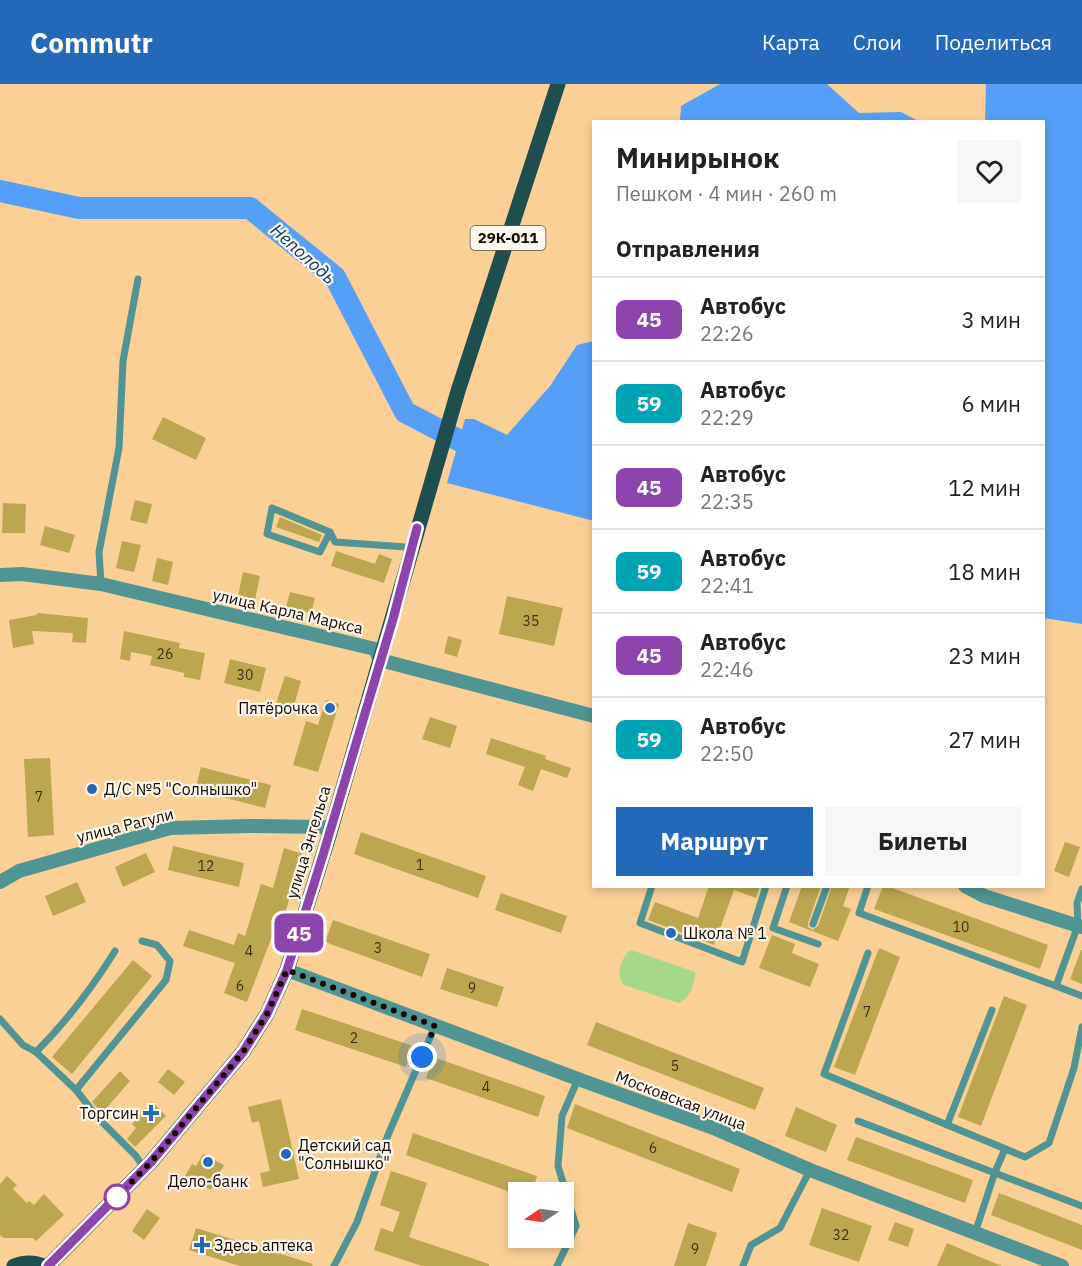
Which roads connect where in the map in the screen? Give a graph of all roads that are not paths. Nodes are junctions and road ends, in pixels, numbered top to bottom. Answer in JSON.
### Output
{"nodes":[{"id":1,"x":558,"y":84,"type":"edge"},
{"id":2,"x":138,"y":279,"type":"dead end"},
{"id":3,"x":330,"y":532,"type":"junction"},
{"id":4,"x":409,"y":558,"type":"junction"},
{"id":5,"x":0,"y":575,"type":"edge"},
{"id":6,"x":101,"y":584,"type":"junction"},
{"id":7,"x":380,"y":660,"type":"junction"},
{"id":8,"x":592,"y":715,"type":"edge"},
{"id":9,"x":329,"y":836,"type":"junction"},
{"id":10,"x":0,"y":882,"type":"edge"},
{"id":11,"x":651,"y":888,"type":"edge"},
{"id":12,"x":765,"y":888,"type":"edge"},
{"id":13,"x":786,"y":888,"type":"edge"},
{"id":14,"x":826,"y":888,"type":"edge"},
{"id":15,"x":867,"y":888,"type":"edge"},
{"id":16,"x":969,"y":888,"type":"edge"},
{"id":17,"x":1082,"y":889,"type":"edge"},
{"id":18,"x":813,"y":924,"type":"dead end"},
{"id":19,"x":1080,"y":926,"type":"edge"},
{"id":20,"x":142,"y":941,"type":"dead end"},
{"id":21,"x":818,"y":944,"type":"dead end"},
{"id":22,"x":115,"y":951,"type":"dead end"},
{"id":23,"x":868,"y":953,"type":"dead end"},
{"id":24,"x":287,"y":970,"type":"junction"},
{"id":25,"x":1056,"y":986,"type":"junction"},
{"id":26,"x":1082,"y":996,"type":"edge"},
{"id":27,"x":992,"y":1010,"type":"dead end"},
{"id":28,"x":0,"y":1019,"type":"edge"},
{"id":29,"x":435,"y":1026,"type":"junction"},
{"id":30,"x":1082,"y":1027,"type":"edge"},
{"id":31,"x":36,"y":1052,"type":"junction"},
{"id":32,"x":578,"y":1079,"type":"junction"},
{"id":33,"x":76,"y":1090,"type":"junction"},
{"id":34,"x":858,"y":1121,"type":"dead end"},
{"id":35,"x":947,"y":1125,"type":"junction"},
{"id":36,"x":1005,"y":1149,"type":"junction"},
{"id":37,"x":144,"y":1168,"type":"junction"},
{"id":38,"x":810,"y":1170,"type":"junction"},
{"id":39,"x":995,"y":1172,"type":"junction"},
{"id":40,"x":1082,"y":1206,"type":"edge"},
{"id":41,"x":975,"y":1233,"type":"junction"},
{"id":42,"x":14,"y":1266,"type":"edge"},
{"id":43,"x":46,"y":1266,"type":"edge"},
{"id":44,"x":334,"y":1266,"type":"edge"},
{"id":45,"x":557,"y":1266,"type":"edge"},
{"id":46,"x":743,"y":1266,"type":"edge"},
{"id":47,"x":1062,"y":1266,"type":"edge"}],
"edges":[{"from":1,"to":4,"type":"main road","name":"улица Энгельса","number":"29К-011"},
{"from":2,"to":6,"type":"lane"},
{"from":3,"to":3,"type":"lane"},
{"from":3,"to":4,"type":"lane"},
{"from":4,"to":7,"type":"main road","name":"улица Энгельса","number":"29К-011"},
{"from":5,"to":6,"type":"street","name":"улица Карла Маркса"},
{"from":6,"to":7,"type":"street","name":"улица Карла Маркса"},
{"from":7,"to":8,"type":"street","name":"улица Карла Маркса"},
{"from":7,"to":9,"type":"main road","name":"улица Энгельса","number":"29К-011"},
{"from":9,"to":10,"type":"street","name":"улица Рагули"},
{"from":9,"to":24,"type":"main road","name":"улица Энгельса","number":"29К-011"},
{"from":11,"to":12,"type":"lane"},
{"from":13,"to":21,"type":"lane"},
{"from":14,"to":18,"type":"lane"},
{"from":15,"to":25,"type":"lane"},
{"from":16,"to":19,"type":"street"},
{"from":17,"to":19,"type":"lane"},
{"from":19,"to":25,"type":"lane"},
{"from":20,"to":33,"type":"lane"},
{"from":22,"to":31,"type":"lane"},
{"from":23,"to":35,"type":"lane"},
{"from":24,"to":29,"type":"street","name":"Московская улица"},
{"from":24,"to":37,"type":"main road","name":"улица Энгельса","number":"29К-011"},
{"from":25,"to":26,"type":"lane"},
{"from":27,"to":35,"type":"lane"},
{"from":28,"to":31,"type":"lane"},
{"from":29,"to":32,"type":"street","name":"Московская улица"},
{"from":29,"to":44,"type":"lane"},
{"from":30,"to":36,"type":"lane"},
{"from":31,"to":33,"type":"lane"},
{"from":32,"to":38,"type":"street","name":"Московская улица"},
{"from":32,"to":45,"type":"lane"},
{"from":33,"to":37,"type":"lane"},
{"from":34,"to":39,"type":"lane"},
{"from":35,"to":36,"type":"lane"},
{"from":36,"to":39,"type":"lane"},
{"from":37,"to":43,"type":"main road","name":"улица Энгельса","number":"29К-011"},
{"from":38,"to":41,"type":"street","name":"Московская улица"},
{"from":38,"to":46,"type":"lane"},
{"from":39,"to":40,"type":"lane"},
{"from":39,"to":41,"type":"lane"},
{"from":41,"to":47,"type":"street","name":"Московская улица"},
{"from":42,"to":43,"type":"main road","number":"29К-011"}]}
